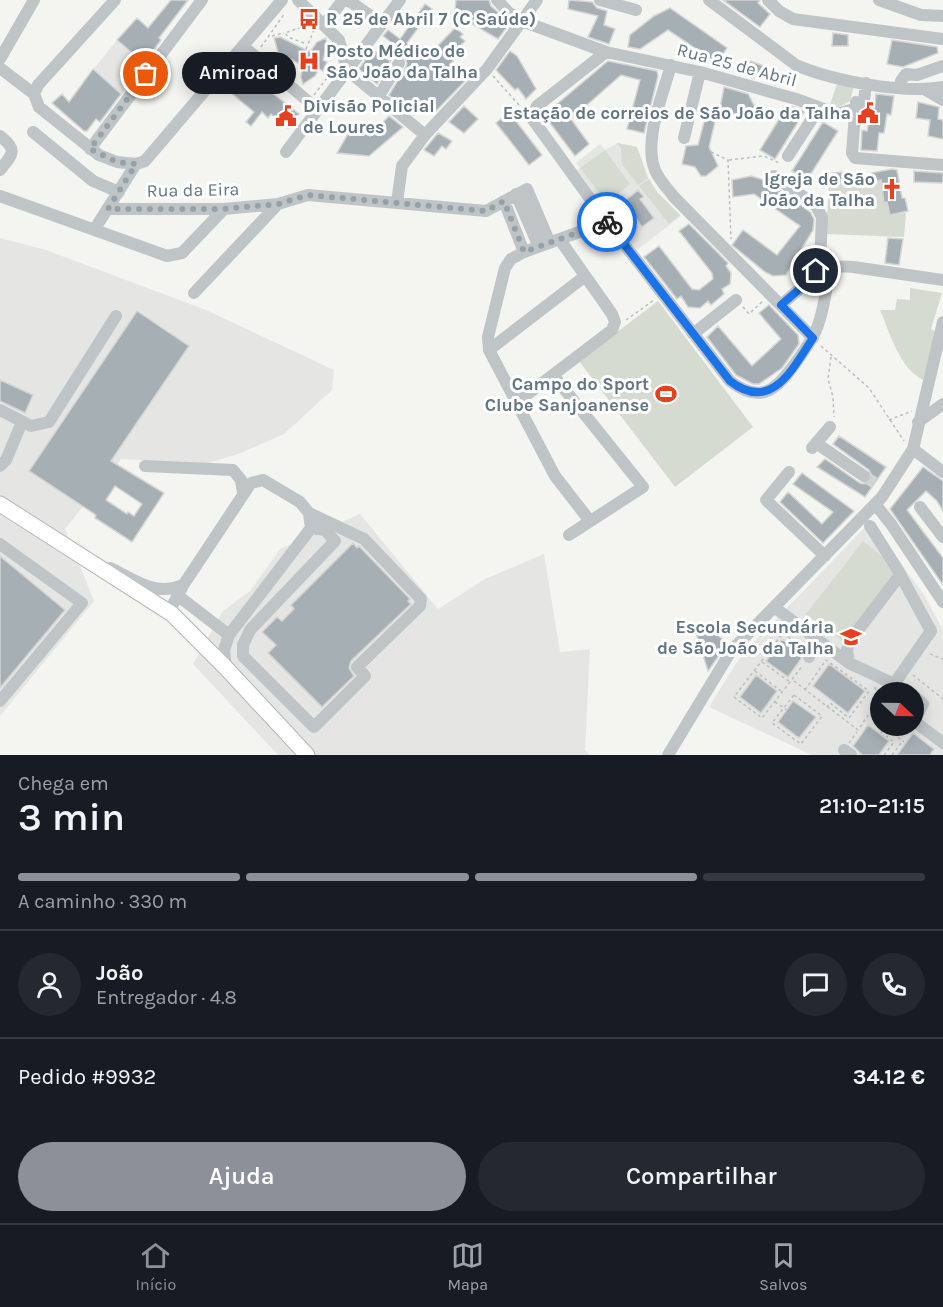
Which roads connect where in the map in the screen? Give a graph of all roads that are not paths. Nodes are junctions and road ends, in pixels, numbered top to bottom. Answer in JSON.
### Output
{"nodes":[{"id":1,"x":34,"y":0,"type":"edge"},
{"id":2,"x":115,"y":0,"type":"edge"},
{"id":3,"x":202,"y":0,"type":"edge"},
{"id":4,"x":298,"y":0,"type":"edge"},
{"id":5,"x":343,"y":0,"type":"edge"},
{"id":6,"x":348,"y":0,"type":"edge"},
{"id":7,"x":400,"y":0,"type":"edge"},
{"id":8,"x":497,"y":0,"type":"edge"},
{"id":9,"x":537,"y":0,"type":"edge"},
{"id":10,"x":600,"y":0,"type":"edge"},
{"id":11,"x":709,"y":0,"type":"edge"},
{"id":12,"x":768,"y":0,"type":"edge"},
{"id":13,"x":879,"y":0,"type":"edge"},
{"id":14,"x":281,"y":6,"type":"edge"},
{"id":15,"x":636,"y":10,"type":"dead end"},
{"id":16,"x":943,"y":16,"type":"edge"},
{"id":17,"x":522,"y":21,"type":"junction"},
{"id":18,"x":382,"y":24,"type":"junction"},
{"id":19,"x":318,"y":25,"type":"junction"},
{"id":20,"x":943,"y":39,"type":"edge"},
{"id":21,"x":244,"y":47,"type":"junction"},
{"id":22,"x":606,"y":52,"type":"junction"},
{"id":23,"x":0,"y":59,"type":"edge"},
{"id":24,"x":399,"y":63,"type":"dead end"},
{"id":25,"x":671,"y":65,"type":"junction"},
{"id":26,"x":943,"y":66,"type":"edge"},
{"id":27,"x":0,"y":68,"type":"edge"},
{"id":28,"x":347,"y":70,"type":"junction"},
{"id":29,"x":700,"y":72,"type":"junction"},
{"id":30,"x":917,"y":75,"type":"junction"},
{"id":31,"x":862,"y":83,"type":"junction"},
{"id":32,"x":900,"y":87,"type":"junction"},
{"id":33,"x":943,"y":87,"type":"edge"},
{"id":34,"x":923,"y":90,"type":"junction"},
{"id":35,"x":34,"y":94,"type":"junction"},
{"id":36,"x":379,"y":96,"type":"junction"},
{"id":37,"x":943,"y":100,"type":"edge"},
{"id":38,"x":315,"y":107,"type":"junction"},
{"id":39,"x":819,"y":108,"type":"junction"},
{"id":40,"x":857,"y":108,"type":"junction"},
{"id":41,"x":33,"y":132,"type":"dead end"},
{"id":42,"x":425,"y":135,"type":"junction"},
{"id":43,"x":0,"y":136,"type":"edge"},
{"id":44,"x":684,"y":138,"type":"dead end"},
{"id":45,"x":90,"y":149,"type":"junction"},
{"id":46,"x":286,"y":152,"type":"dead end"},
{"id":47,"x":788,"y":156,"type":"road end"},
{"id":48,"x":136,"y":164,"type":"junction"},
{"id":49,"x":943,"y":165,"type":"edge"},
{"id":50,"x":0,"y":170,"type":"edge"},
{"id":51,"x":774,"y":176,"type":"dead end"},
{"id":52,"x":119,"y":192,"type":"junction"},
{"id":53,"x":0,"y":196,"type":"edge"},
{"id":54,"x":504,"y":201,"type":"junction"},
{"id":55,"x":397,"y":202,"type":"junction"},
{"id":56,"x":278,"y":204,"type":"junction"},
{"id":57,"x":108,"y":209,"type":"junction"},
{"id":58,"x":224,"y":209,"type":"junction"},
{"id":59,"x":607,"y":222,"type":"junction"},
{"id":60,"x":94,"y":230,"type":"junction"},
{"id":61,"x":541,"y":238,"type":"dead end"},
{"id":62,"x":560,"y":240,"type":"junction"},
{"id":63,"x":524,"y":252,"type":"junction"},
{"id":64,"x":584,"y":277,"type":"junction"},
{"id":65,"x":943,"y":280,"type":"edge"},
{"id":66,"x":194,"y":293,"type":"dead end"},
{"id":67,"x":736,"y":300,"type":"dead end"},
{"id":68,"x":781,"y":305,"type":"junction"},
{"id":69,"x":116,"y":316,"type":"dead end"},
{"id":70,"x":943,"y":322,"type":"edge"},
{"id":71,"x":693,"y":334,"type":"junction"},
{"id":72,"x":813,"y":338,"type":"junction"},
{"id":73,"x":489,"y":350,"type":"junction"},
{"id":74,"x":553,"y":375,"type":"junction"},
{"id":75,"x":516,"y":403,"type":"junction"},
{"id":76,"x":943,"y":404,"type":"edge"},
{"id":77,"x":0,"y":410,"type":"edge"},
{"id":78,"x":22,"y":422,"type":"junction"},
{"id":79,"x":918,"y":422,"type":"junction"},
{"id":80,"x":830,"y":427,"type":"road end"},
{"id":81,"x":913,"y":449,"type":"junction"},
{"id":82,"x":0,"y":466,"type":"edge"},
{"id":83,"x":145,"y":466,"type":"dead end"},
{"id":84,"x":233,"y":470,"type":"junction"},
{"id":85,"x":789,"y":471,"type":"dead end"},
{"id":86,"x":943,"y":472,"type":"edge"},
{"id":87,"x":263,"y":480,"type":"junction"},
{"id":88,"x":886,"y":490,"type":"junction"},
{"id":89,"x":243,"y":493,"type":"junction"},
{"id":90,"x":0,"y":504,"type":"edge"},
{"id":91,"x":875,"y":504,"type":"junction"},
{"id":92,"x":920,"y":507,"type":"dead end"},
{"id":93,"x":309,"y":513,"type":"junction"},
{"id":94,"x":590,"y":521,"type":"junction"},
{"id":95,"x":870,"y":526,"type":"dead end"},
{"id":96,"x":311,"y":528,"type":"junction"},
{"id":97,"x":568,"y":536,"type":"dead end"},
{"id":98,"x":943,"y":537,"type":"edge"},
{"id":99,"x":0,"y":544,"type":"edge"},
{"id":100,"x":69,"y":549,"type":"junction"},
{"id":101,"x":825,"y":556,"type":"junction"},
{"id":102,"x":900,"y":575,"type":"junction"},
{"id":103,"x":180,"y":590,"type":"junction"},
{"id":104,"x":943,"y":602,"type":"edge"},
{"id":105,"x":774,"y":608,"type":"junction"},
{"id":106,"x":172,"y":614,"type":"junction"},
{"id":107,"x":229,"y":635,"type":"junction"},
{"id":108,"x":814,"y":637,"type":"junction"},
{"id":109,"x":199,"y":641,"type":"junction"},
{"id":110,"x":808,"y":654,"type":"road end"},
{"id":111,"x":849,"y":663,"type":"junction"},
{"id":112,"x":226,"y":668,"type":"junction"},
{"id":113,"x":896,"y":681,"type":"joint"},
{"id":114,"x":0,"y":701,"type":"edge"},
{"id":115,"x":924,"y":729,"type":"edge"},
{"id":116,"x":943,"y":743,"type":"edge"},
{"id":117,"x":943,"y":751,"type":"edge"},
{"id":118,"x":307,"y":755,"type":"edge"},
{"id":119,"x":668,"y":755,"type":"edge"},
{"id":120,"x":940,"y":755,"type":"edge"}],
"edges":[{"from":1,"to":23,"type":"street"},
{"from":2,"to":35,"type":"street"},
{"from":3,"to":45,"type":"street"},
{"from":4,"to":19,"type":"street"},
{"from":5,"to":19,"type":"street"},
{"from":6,"to":18,"type":"street"},
{"from":7,"to":18,"type":"street"},
{"from":8,"to":17,"type":"street","name":"Rua 25 de Abril"},
{"from":9,"to":17,"type":"street"},
{"from":10,"to":15,"type":"street"},
{"from":11,"to":31,"type":"street"},
{"from":12,"to":20,"type":"street"},
{"from":13,"to":16,"type":"street"},
{"from":14,"to":21,"type":"street"},
{"from":17,"to":22,"type":"street","name":"Rua 25 de Abril"},
{"from":17,"to":42,"type":"street"},
{"from":18,"to":28,"type":"street"},
{"from":19,"to":28,"type":"street"},
{"from":21,"to":38,"type":"street"},
{"from":21,"to":48,"type":"street"},
{"from":22,"to":25,"type":"street","name":"Rua 25 de Abril"},
{"from":22,"to":59,"type":"street"},
{"from":24,"to":36,"type":"street"},
{"from":25,"to":29,"type":"street","name":"Rua 25 de Abril"},
{"from":25,"to":68,"type":"street"},
{"from":26,"to":30,"type":"street"},
{"from":27,"to":35,"type":"street"},
{"from":28,"to":36,"type":"street"},
{"from":28,"to":38,"type":"street"},
{"from":29,"to":39,"type":"street","name":"Rua 25 de Abril"},
{"from":29,"to":44,"type":"street"},
{"from":30,"to":32,"type":"street"},
{"from":30,"to":34,"type":"street"},
{"from":31,"to":32,"type":"street"},
{"from":31,"to":40,"type":"street"},
{"from":32,"to":34,"type":"street"},
{"from":33,"to":34,"type":"street"},
{"from":34,"to":37,"type":"street"},
{"from":35,"to":45,"type":"street"},
{"from":36,"to":42,"type":"street"},
{"from":38,"to":46,"type":"street"},
{"from":39,"to":40,"type":"street","name":"Rua 25 de Abril"},
{"from":39,"to":47,"type":"street"},
{"from":40,"to":49,"type":"street"},
{"from":41,"to":52,"type":"street"},
{"from":42,"to":55,"type":"street"},
{"from":43,"to":50,"type":"street"},
{"from":45,"to":48,"type":"street"},
{"from":48,"to":52,"type":"street"},
{"from":51,"to":68,"type":"street"},
{"from":52,"to":57,"type":"street"},
{"from":53,"to":60,"type":"street"},
{"from":54,"to":55,"type":"street","name":"Rua da Eira"},
{"from":54,"to":61,"type":"street","name":"Rua da Eira"},
{"from":54,"to":63,"type":"street"},
{"from":55,"to":56,"type":"street","name":"Rua da Eira"},
{"from":56,"to":58,"type":"street","name":"Rua da Eira"},
{"from":56,"to":66,"type":"street"},
{"from":57,"to":58,"type":"street","name":"Rua da Eira"},
{"from":57,"to":60,"type":"street"},
{"from":58,"to":60,"type":"street"},
{"from":59,"to":62,"type":"street"},
{"from":59,"to":71,"type":"street"},
{"from":62,"to":63,"type":"street"},
{"from":62,"to":64,"type":"street"},
{"from":63,"to":73,"type":"street"},
{"from":64,"to":73,"type":"street"},
{"from":64,"to":74,"type":"street"},
{"from":65,"to":72,"type":"street"},
{"from":67,"to":71,"type":"street"},
{"from":68,"to":72,"type":"street"},
{"from":69,"to":78,"type":"street"},
{"from":70,"to":79,"type":"street"},
{"from":71,"to":72,"type":"street"},
{"from":73,"to":75,"type":"street"},
{"from":74,"to":75,"type":"street"},
{"from":74,"to":94,"type":"street"},
{"from":75,"to":94,"type":"street"},
{"from":76,"to":79,"type":"street"},
{"from":77,"to":78,"type":"street"},
{"from":78,"to":82,"type":"street"},
{"from":79,"to":81,"type":"street"},
{"from":80,"to":88,"type":"street"},
{"from":81,"to":86,"type":"street"},
{"from":81,"to":88,"type":"street"},
{"from":83,"to":84,"type":"street"},
{"from":84,"to":87,"type":"street"},
{"from":84,"to":89,"type":"street"},
{"from":85,"to":101,"type":"street"},
{"from":87,"to":89,"type":"street"},
{"from":87,"to":93,"type":"street"},
{"from":88,"to":91,"type":"street"},
{"from":89,"to":103,"type":"street"},
{"from":90,"to":100,"type":"main road"},
{"from":91,"to":101,"type":"street"},
{"from":91,"to":104,"type":"street"},
{"from":92,"to":98,"type":"street"},
{"from":93,"to":96,"type":"street"},
{"from":93,"to":96,"type":"street"},
{"from":94,"to":97,"type":"street"},
{"from":95,"to":102,"type":"street"},
{"from":96,"to":107,"type":"street"},
{"from":99,"to":114,"type":"street"},
{"from":100,"to":103,"type":"street"},
{"from":100,"to":106,"type":"main road"},
{"from":101,"to":105,"type":"street"},
{"from":102,"to":111,"type":"street"},
{"from":102,"to":113,"type":"street"},
{"from":103,"to":106,"type":"street"},
{"from":103,"to":107,"type":"street"},
{"from":105,"to":108,"type":"street"},
{"from":105,"to":119,"type":"street"},
{"from":106,"to":109,"type":"main road"},
{"from":107,"to":109,"type":"street"},
{"from":107,"to":112,"type":"street"},
{"from":108,"to":110,"type":"street"},
{"from":108,"to":111,"type":"street"},
{"from":109,"to":112,"type":"main road"},
{"from":111,"to":113,"type":"street"},
{"from":112,"to":118,"type":"main road"},
{"from":115,"to":116,"type":"street"},
{"from":117,"to":120,"type":"street"}]}
